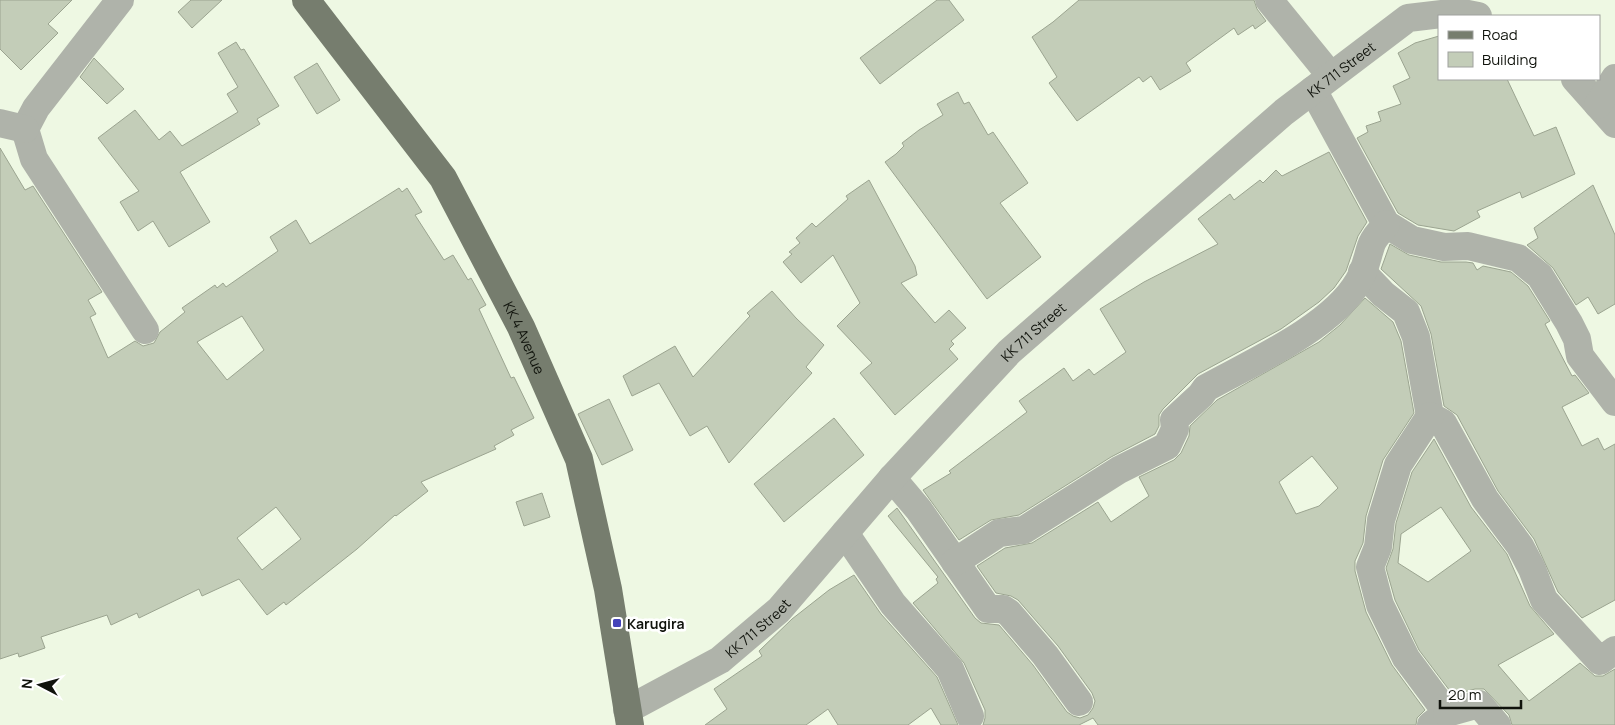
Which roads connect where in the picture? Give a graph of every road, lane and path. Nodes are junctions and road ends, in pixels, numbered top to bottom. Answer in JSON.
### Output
{"nodes":[{"id":1,"x":120,"y":0,"type":"edge"},
{"id":2,"x":306,"y":0,"type":"edge"},
{"id":3,"x":1269,"y":0,"type":"edge"},
{"id":4,"x":1408,"y":9,"type":"edge"},
{"id":5,"x":1470,"y":9,"type":"edge"},
{"id":6,"x":1615,"y":78,"type":"edge"},
{"id":7,"x":1576,"y":80,"type":"edge"},
{"id":8,"x":1322,"y":83,"type":"junction"},
{"id":9,"x":1606,"y":114,"type":"edge"},
{"id":10,"x":12,"y":126,"type":"edge"},
{"id":11,"x":1386,"y":224,"type":"junction"},
{"id":12,"x":1362,"y":272,"type":"junction"},
{"id":13,"x":145,"y":330,"type":"dead end"},
{"id":14,"x":1615,"y":402,"type":"edge"},
{"id":15,"x":1430,"y":416,"type":"junction"},
{"id":16,"x":892,"y":478,"type":"junction"},
{"id":17,"x":845,"y":533,"type":"junction"},
{"id":18,"x":955,"y":562,"type":"junction"},
{"id":19,"x":1615,"y":650,"type":"edge"},
{"id":20,"x":1079,"y":702,"type":"dead end"},
{"id":21,"x":970,"y":716,"type":"dead end"},
{"id":22,"x":628,"y":717,"type":"edge"},
{"id":23,"x":1439,"y":719,"type":"edge"},
{"id":24,"x":1497,"y":725,"type":"edge"}],
"edges":[{"from":1,"to":10,"type":"street"},
{"from":2,"to":22,"type":"main road","name":"KK 4 Avenue"},
{"from":3,"to":8,"type":"street"},
{"from":4,"to":5,"type":"street","name":"KK 711 Street"},
{"from":4,"to":8,"type":"street","name":"KK 711 Street"},
{"from":6,"to":9,"type":"street"},
{"from":7,"to":9,"type":"street"},
{"from":8,"to":11,"type":"street"},
{"from":8,"to":16,"type":"street","name":"KK 711 Street"},
{"from":10,"to":13,"type":"street"},
{"from":11,"to":12,"type":"street"},
{"from":11,"to":14,"type":"street"},
{"from":12,"to":15,"type":"street"},
{"from":12,"to":18,"type":"street"},
{"from":15,"to":19,"type":"street"},
{"from":15,"to":23,"type":"street"},
{"from":16,"to":17,"type":"street","name":"KK 711 Street"},
{"from":16,"to":18,"type":"street"},
{"from":17,"to":21,"type":"street"},
{"from":17,"to":22,"type":"street","name":"KK 711 Street"},
{"from":18,"to":20,"type":"street"},
{"from":23,"to":24,"type":"street"}]}
